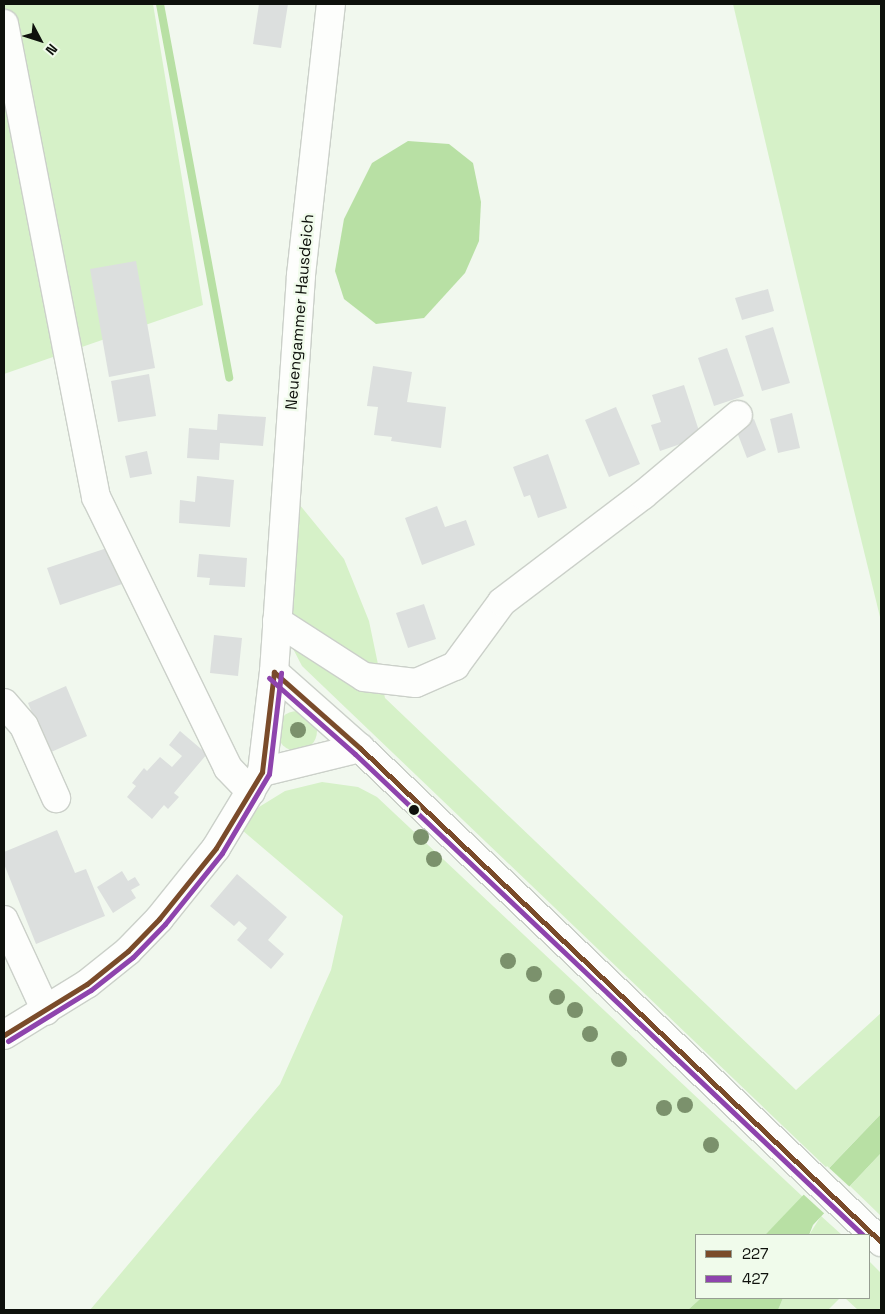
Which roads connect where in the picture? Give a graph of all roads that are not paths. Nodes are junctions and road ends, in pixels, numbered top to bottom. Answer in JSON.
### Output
{"nodes":[{"id":1,"x":331,"y":4,"type":"edge"},
{"id":2,"x":4,"y":24,"type":"edge"},
{"id":3,"x":738,"y":415,"type":"dead end"},
{"id":4,"x":277,"y":621,"type":"junction"},
{"id":5,"x":274,"y":672,"type":"junction"},
{"id":6,"x":4,"y":703,"type":"edge"},
{"id":7,"x":360,"y":748,"type":"junction"},
{"id":8,"x":257,"y":782,"type":"junction"},
{"id":9,"x":56,"y":798,"type":"dead end"},
{"id":10,"x":4,"y":920,"type":"edge"},
{"id":11,"x":46,"y":1011,"type":"junction"},
{"id":12,"x":4,"y":1035,"type":"edge"},
{"id":13,"x":881,"y":1242,"type":"edge"}],
"edges":[{"from":1,"to":4,"type":"street","name":"Neuengammer Hausdeich"},
{"from":2,"to":8,"type":"street"},
{"from":3,"to":4,"type":"street"},
{"from":4,"to":5,"type":"street","name":"Neuengammer Hausdeich"},
{"from":5,"to":7,"type":"street"},
{"from":5,"to":8,"type":"street","name":"Neuengammer Hausdeich"},
{"from":6,"to":9,"type":"street"},
{"from":7,"to":8,"type":"street"},
{"from":7,"to":13,"type":"street"},
{"from":8,"to":11,"type":"street","name":"Neuengammer Hausdeich"},
{"from":10,"to":11,"type":"street"},
{"from":11,"to":12,"type":"street","name":"Neuengammer Hausdeich"}]}
